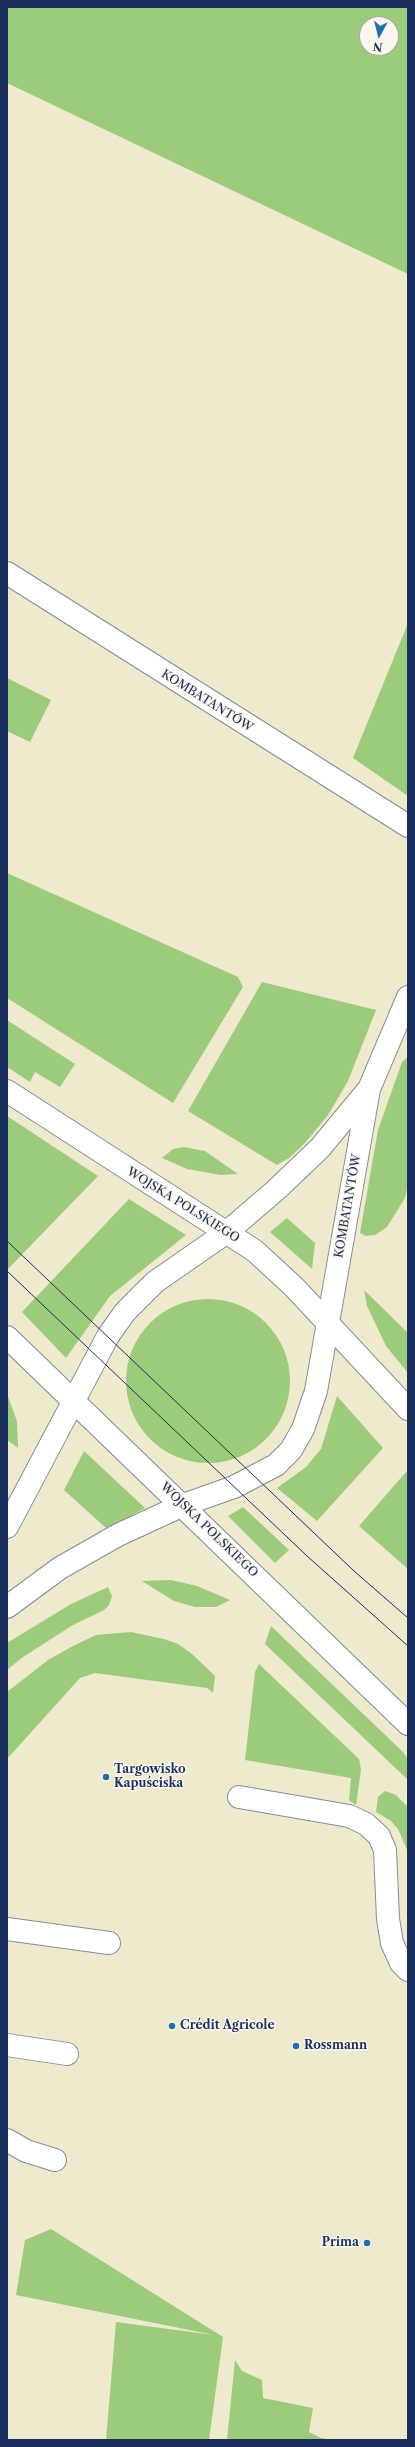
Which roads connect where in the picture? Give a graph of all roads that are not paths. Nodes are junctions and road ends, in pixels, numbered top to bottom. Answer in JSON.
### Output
{"nodes":[{"id":1,"x":7,"y":573,"type":"edge"},
{"id":2,"x":408,"y":826,"type":"edge"},
{"id":3,"x":406,"y":1010,"type":"edge"},
{"id":4,"x":369,"y":1089,"type":"junction"},
{"id":5,"x":7,"y":1092,"type":"edge"},
{"id":6,"x":227,"y":1232,"type":"junction"},
{"id":7,"x":328,"y":1323,"type":"junction"},
{"id":8,"x":7,"y":1337,"type":"edge"},
{"id":9,"x":73,"y":1400,"type":"junction"},
{"id":10,"x":408,"y":1409,"type":"edge"},
{"id":11,"x":183,"y":1505,"type":"junction"},
{"id":12,"x":7,"y":1527,"type":"edge"},
{"id":13,"x":7,"y":1607,"type":"edge"},
{"id":14,"x":408,"y":1724,"type":"edge"},
{"id":15,"x":239,"y":1797,"type":"dead end"},
{"id":16,"x":7,"y":1929,"type":"edge"},
{"id":17,"x":109,"y":1943,"type":"dead end"},
{"id":18,"x":408,"y":1970,"type":"edge"},
{"id":19,"x":7,"y":2045,"type":"edge"},
{"id":20,"x":67,"y":2054,"type":"dead end"},
{"id":21,"x":7,"y":2140,"type":"edge"},
{"id":22,"x":55,"y":2160,"type":"dead end"}],
"edges":[{"from":1,"to":2,"type":"street","name":"KOMBATANTÓW"},
{"from":3,"to":4,"type":"street","name":"KOMBATANTÓW"},
{"from":4,"to":6,"type":"street","name":"KOMBATANTÓW"},
{"from":4,"to":7,"type":"street","name":"KOMBATANTÓW"},
{"from":5,"to":6,"type":"street","name":"WOJSKA POLSKIEGO"},
{"from":6,"to":7,"type":"street","name":"WOJSKA POLSKIEGO"},
{"from":6,"to":9,"type":"street","name":"KOMBATANTÓW"},
{"from":7,"to":10,"type":"street","name":"WOJSKA POLSKIEGO"},
{"from":7,"to":11,"type":"street","name":"KOMBATANTÓW"},
{"from":8,"to":9,"type":"street","name":"WOJSKA POLSKIEGO"},
{"from":9,"to":11,"type":"street","name":"WOJSKA POLSKIEGO"},
{"from":9,"to":12,"type":"street","name":"KOMBATANTÓW"},
{"from":11,"to":13,"type":"street","name":"KOMBATANTÓW"},
{"from":11,"to":14,"type":"street","name":"WOJSKA POLSKIEGO"},
{"from":15,"to":18,"type":"street"},
{"from":16,"to":17,"type":"street"},
{"from":19,"to":20,"type":"street"},
{"from":21,"to":22,"type":"street"}]}
